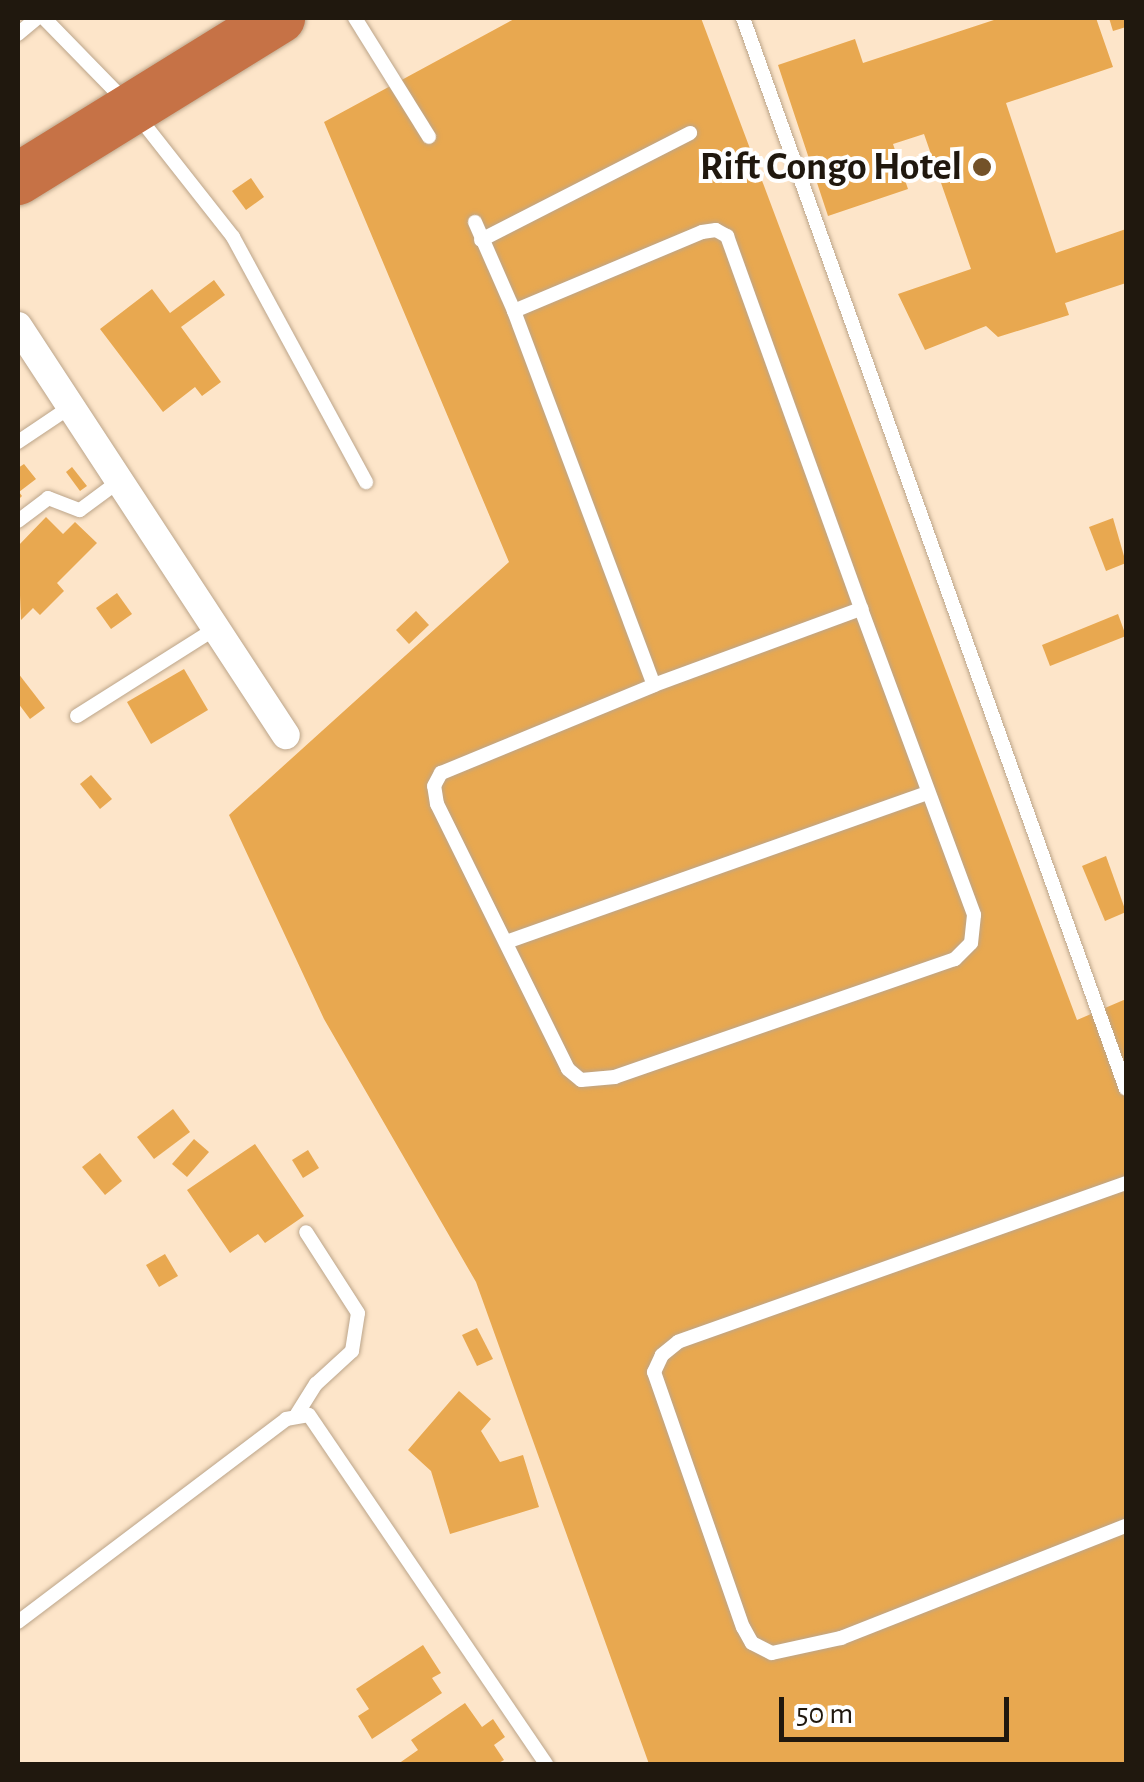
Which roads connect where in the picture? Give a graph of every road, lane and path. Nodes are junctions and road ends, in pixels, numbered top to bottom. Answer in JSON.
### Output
{"nodes":[{"id":1,"x":40,"y":18,"type":"edge"},
{"id":2,"x":279,"y":18,"type":"edge"},
{"id":3,"x":355,"y":18,"type":"edge"},
{"id":4,"x":743,"y":18,"type":"edge"},
{"id":5,"x":18,"y":34,"type":"edge"},
{"id":6,"x":130,"y":106,"type":"junction"},
{"id":7,"x":690,"y":134,"type":"dead end"},
{"id":8,"x":429,"y":137,"type":"dead end"},
{"id":9,"x":18,"y":179,"type":"edge"},
{"id":10,"x":475,"y":222,"type":"dead end"},
{"id":11,"x":481,"y":240,"type":"junction"},
{"id":12,"x":514,"y":310,"type":"junction"},
{"id":13,"x":18,"y":326,"type":"edge"},
{"id":14,"x":70,"y":407,"type":"junction"},
{"id":15,"x":18,"y":442,"type":"edge"},
{"id":16,"x":119,"y":481,"type":"junction"},
{"id":17,"x":366,"y":482,"type":"dead end"},
{"id":18,"x":18,"y":520,"type":"edge"},
{"id":19,"x":860,"y":608,"type":"junction"},
{"id":20,"x":216,"y":628,"type":"junction"},
{"id":21,"x":654,"y":685,"type":"junction"},
{"id":22,"x":77,"y":716,"type":"dead end"},
{"id":23,"x":286,"y":735,"type":"dead end"},
{"id":24,"x":927,"y":792,"type":"junction"},
{"id":25,"x":508,"y":941,"type":"junction"},
{"id":26,"x":1126,"y":1089,"type":"edge"},
{"id":27,"x":1126,"y":1182,"type":"edge"},
{"id":28,"x":306,"y":1232,"type":"dead end"},
{"id":29,"x":298,"y":1414,"type":"junction"},
{"id":30,"x":1126,"y":1526,"type":"edge"},
{"id":31,"x":18,"y":1622,"type":"edge"},
{"id":32,"x":546,"y":1764,"type":"edge"}],
"edges":[{"from":1,"to":5,"type":"lane"},
{"from":1,"to":6,"type":"lane"},
{"from":2,"to":6,"type":"highway"},
{"from":3,"to":8,"type":"lane"},
{"from":4,"to":26,"type":"lane"},
{"from":6,"to":9,"type":"highway"},
{"from":6,"to":17,"type":"lane"},
{"from":7,"to":11,"type":"lane"},
{"from":10,"to":11,"type":"lane"},
{"from":11,"to":12,"type":"lane"},
{"from":12,"to":19,"type":"lane"},
{"from":12,"to":21,"type":"lane"},
{"from":13,"to":14,"type":"street"},
{"from":14,"to":15,"type":"lane"},
{"from":14,"to":16,"type":"street"},
{"from":16,"to":18,"type":"lane"},
{"from":16,"to":20,"type":"street"},
{"from":19,"to":21,"type":"lane"},
{"from":19,"to":24,"type":"lane"},
{"from":20,"to":22,"type":"lane"},
{"from":20,"to":23,"type":"street"},
{"from":21,"to":25,"type":"lane"},
{"from":24,"to":25,"type":"lane"},
{"from":24,"to":25,"type":"lane"},
{"from":27,"to":30,"type":"lane"},
{"from":28,"to":29,"type":"lane"},
{"from":29,"to":31,"type":"lane"},
{"from":29,"to":32,"type":"lane"}]}
